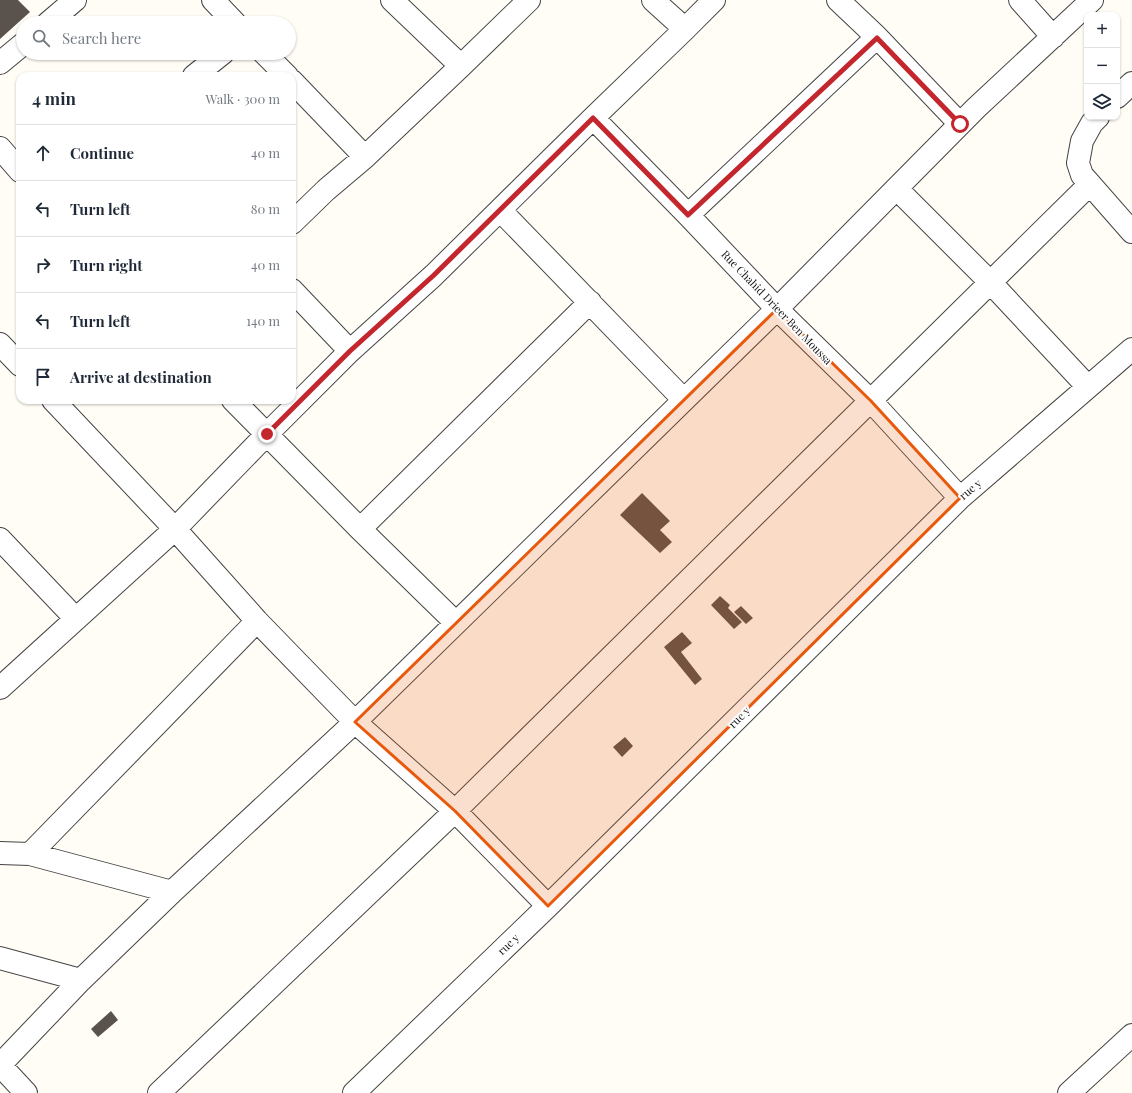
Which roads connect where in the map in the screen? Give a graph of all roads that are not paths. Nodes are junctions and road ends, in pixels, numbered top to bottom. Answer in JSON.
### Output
{"nodes":[{"id":1,"x":75,"y":0,"type":"edge"},
{"id":2,"x":213,"y":0,"type":"edge"},
{"id":3,"x":392,"y":0,"type":"edge"},
{"id":4,"x":529,"y":0,"type":"edge"},
{"id":5,"x":653,"y":0,"type":"edge"},
{"id":6,"x":714,"y":0,"type":"edge"},
{"id":7,"x":838,"y":0,"type":"edge"},
{"id":8,"x":1020,"y":0,"type":"edge"},
{"id":9,"x":1092,"y":0,"type":"edge"},
{"id":10,"x":56,"y":16,"type":"edge"},
{"id":11,"x":228,"y":16,"type":"edge"},
{"id":12,"x":685,"y":29,"type":"junction"},
{"id":13,"x":1053,"y":37,"type":"junction"},
{"id":14,"x":877,"y":38,"type":"junction"},
{"id":15,"x":16,"y":50,"type":"edge"},
{"id":16,"x":214,"y":60,"type":"edge"},
{"id":17,"x":271,"y":60,"type":"edge"},
{"id":18,"x":0,"y":63,"type":"edge"},
{"id":19,"x":461,"y":66,"type":"junction"},
{"id":20,"x":199,"y":72,"type":"edge"},
{"id":21,"x":283,"y":72,"type":"edge"},
{"id":22,"x":1132,"y":83,"type":"edge"},
{"id":23,"x":296,"y":86,"type":"edge"},
{"id":24,"x":1120,"y":95,"type":"edge"},
{"id":25,"x":593,"y":118,"type":"junction"},
{"id":26,"x":1095,"y":120,"type":"edge"},
{"id":27,"x":960,"y":124,"type":"junction"},
{"id":28,"x":0,"y":148,"type":"edge"},
{"id":29,"x":366,"y":157,"type":"junction"},
{"id":30,"x":16,"y":166,"type":"edge"},
{"id":31,"x":1090,"y":184,"type":"junction"},
{"id":32,"x":897,"y":189,"type":"junction"},
{"id":33,"x":500,"y":210,"type":"junction"},
{"id":34,"x":688,"y":215,"type":"junction"},
{"id":35,"x":296,"y":219,"type":"edge"},
{"id":36,"x":1132,"y":232,"type":"edge"},
{"id":37,"x":991,"y":283,"type":"junction"},
{"id":38,"x":296,"y":294,"type":"edge"},
{"id":39,"x":590,"y":302,"type":"junction"},
{"id":40,"x":777,"y":309,"type":"junction"},
{"id":41,"x":0,"y":344,"type":"edge"},
{"id":42,"x":1132,"y":349,"type":"edge"},
{"id":43,"x":350,"y":351,"type":"junction"},
{"id":44,"x":16,"y":361,"type":"edge"},
{"id":45,"x":1088,"y":387,"type":"junction"},
{"id":46,"x":684,"y":400,"type":"junction"},
{"id":47,"x":871,"y":401,"type":"junction"},
{"id":48,"x":57,"y":404,"type":"edge"},
{"id":49,"x":237,"y":404,"type":"edge"},
{"id":50,"x":267,"y":434,"type":"junction"},
{"id":51,"x":960,"y":498,"type":"junction"},
{"id":52,"x":175,"y":529,"type":"junction"},
{"id":53,"x":360,"y":529,"type":"junction"},
{"id":54,"x":0,"y":539,"type":"edge"},
{"id":55,"x":76,"y":619,"type":"junction"},
{"id":56,"x":257,"y":621,"type":"junction"},
{"id":57,"x":456,"y":623,"type":"junction"},
{"id":58,"x":0,"y":688,"type":"edge"},
{"id":59,"x":355,"y":722,"type":"junction"},
{"id":60,"x":455,"y":811,"type":"junction"},
{"id":61,"x":0,"y":853,"type":"edge"},
{"id":62,"x":30,"y":854,"type":"junction"},
{"id":63,"x":172,"y":892,"type":"junction"},
{"id":64,"x":548,"y":906,"type":"junction"},
{"id":65,"x":0,"y":958,"type":"edge"},
{"id":66,"x":81,"y":980,"type":"junction"},
{"id":67,"x":1132,"y":1035,"type":"edge"},
{"id":68,"x":0,"y":1065,"type":"edge"},
{"id":69,"x":26,"y":1093,"type":"edge"},
{"id":70,"x":159,"y":1093,"type":"edge"},
{"id":71,"x":354,"y":1093,"type":"edge"},
{"id":72,"x":1069,"y":1093,"type":"edge"}],
"edges":[{"from":1,"to":10,"type":"street"},
{"from":2,"to":11,"type":"street"},
{"from":3,"to":19,"type":"street"},
{"from":4,"to":19,"type":"street"},
{"from":5,"to":12,"type":"street"},
{"from":6,"to":12,"type":"street"},
{"from":7,"to":14,"type":"street"},
{"from":8,"to":13,"type":"street"},
{"from":9,"to":13,"type":"street"},
{"from":12,"to":25,"type":"street"},
{"from":13,"to":27,"type":"street"},
{"from":14,"to":27,"type":"street"},
{"from":14,"to":34,"type":"street"},
{"from":15,"to":18,"type":"street"},
{"from":16,"to":20,"type":"street"},
{"from":17,"to":21,"type":"street"},
{"from":19,"to":29,"type":"street"},
{"from":22,"to":24,"type":"street"},
{"from":23,"to":29,"type":"street"},
{"from":25,"to":33,"type":"street"},
{"from":25,"to":34,"type":"street","name":"Rue Chahid Drieer Ben Moussa"},
{"from":26,"to":31,"type":"street"},
{"from":27,"to":32,"type":"street"},
{"from":28,"to":30,"type":"street"},
{"from":29,"to":35,"type":"street"},
{"from":31,"to":36,"type":"street"},
{"from":31,"to":37,"type":"street"},
{"from":32,"to":37,"type":"street"},
{"from":32,"to":40,"type":"street"},
{"from":33,"to":39,"type":"street"},
{"from":33,"to":43,"type":"street"},
{"from":34,"to":40,"type":"street","name":"Rue Chahid Drieer Ben Moussa"},
{"from":37,"to":45,"type":"street"},
{"from":37,"to":47,"type":"street"},
{"from":38,"to":43,"type":"street"},
{"from":39,"to":46,"type":"street"},
{"from":39,"to":53,"type":"street"},
{"from":40,"to":46,"type":"street"},
{"from":40,"to":47,"type":"street","name":"Rue Chahid Drieer Ben Moussa"},
{"from":41,"to":44,"type":"street"},
{"from":42,"to":45,"type":"street","name":"rue y"},
{"from":43,"to":50,"type":"street"},
{"from":45,"to":51,"type":"street","name":"rue y"},
{"from":46,"to":57,"type":"street"},
{"from":47,"to":51,"type":"street","name":"Rue Chahid Drieer Ben Moussa"},
{"from":47,"to":60,"type":"street"},
{"from":48,"to":52,"type":"street"},
{"from":49,"to":50,"type":"street"},
{"from":50,"to":52,"type":"street"},
{"from":50,"to":53,"type":"street"},
{"from":51,"to":64,"type":"street","name":"rue y"},
{"from":52,"to":55,"type":"street"},
{"from":52,"to":56,"type":"street"},
{"from":53,"to":57,"type":"street"},
{"from":54,"to":55,"type":"street"},
{"from":55,"to":58,"type":"street"},
{"from":56,"to":59,"type":"street"},
{"from":56,"to":62,"type":"street"},
{"from":57,"to":59,"type":"street"},
{"from":59,"to":60,"type":"street"},
{"from":59,"to":63,"type":"street"},
{"from":60,"to":64,"type":"street"},
{"from":60,"to":70,"type":"street"},
{"from":61,"to":62,"type":"street"},
{"from":62,"to":63,"type":"street"},
{"from":63,"to":66,"type":"street"},
{"from":64,"to":71,"type":"street","name":"rue y"},
{"from":65,"to":66,"type":"street"},
{"from":66,"to":68,"type":"street"},
{"from":67,"to":72,"type":"street"},
{"from":68,"to":69,"type":"street"}]}
